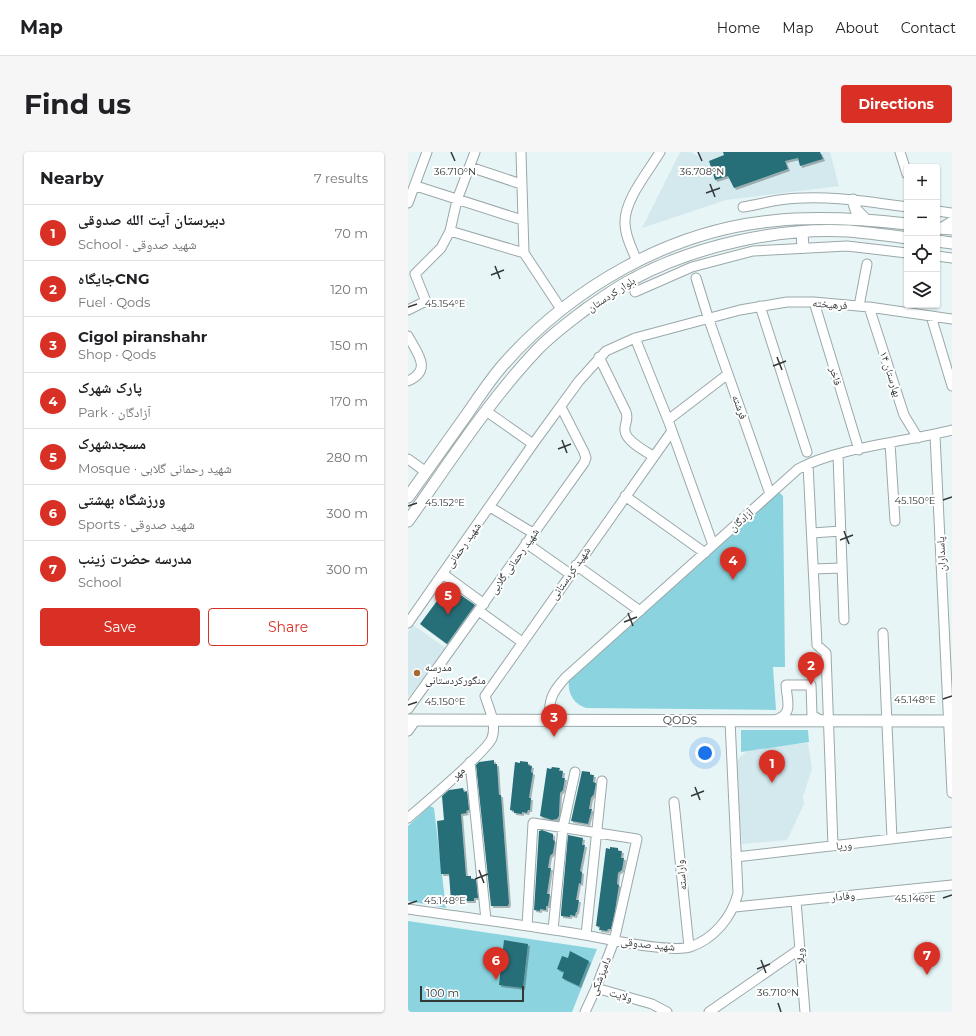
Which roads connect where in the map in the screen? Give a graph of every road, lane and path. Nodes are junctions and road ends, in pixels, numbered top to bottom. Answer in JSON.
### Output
{"nodes":[{"id":1,"x":427,"y":152,"type":"edge"},
{"id":2,"x":475,"y":152,"type":"edge"},
{"id":3,"x":521,"y":152,"type":"edge"},
{"id":4,"x":660,"y":152,"type":"edge"},
{"id":5,"x":900,"y":152,"type":"edge"},
{"id":6,"x":904,"y":165,"type":"edge"},
{"id":7,"x":470,"y":167,"type":"junction"},
{"id":8,"x":522,"y":184,"type":"junction"},
{"id":9,"x":416,"y":186,"type":"junction"},
{"id":10,"x":458,"y":200,"type":"junction"},
{"id":11,"x":853,"y":200,"type":"junction"},
{"id":12,"x":408,"y":203,"type":"edge"},
{"id":13,"x":743,"y":207,"type":"dead end"},
{"id":14,"x":904,"y":207,"type":"edge"},
{"id":15,"x":940,"y":211,"type":"edge"},
{"id":16,"x":952,"y":213,"type":"edge"},
{"id":17,"x":522,"y":220,"type":"junction"},
{"id":18,"x":866,"y":220,"type":"junction"},
{"id":19,"x":952,"y":221,"type":"edge"},
{"id":20,"x":904,"y":224,"type":"edge"},
{"id":21,"x":943,"y":228,"type":"edge"},
{"id":22,"x":450,"y":232,"type":"junction"},
{"id":23,"x":802,"y":233,"type":"junction"},
{"id":24,"x":904,"y":238,"type":"edge"},
{"id":25,"x":940,"y":242,"type":"edge"},
{"id":26,"x":952,"y":243,"type":"edge"},
{"id":27,"x":803,"y":247,"type":"junction"},
{"id":28,"x":524,"y":253,"type":"junction"},
{"id":29,"x":904,"y":253,"type":"edge"},
{"id":30,"x":940,"y":256,"type":"edge"},
{"id":31,"x":952,"y":258,"type":"edge"},
{"id":32,"x":637,"y":261,"type":"junction"},
{"id":33,"x":867,"y":264,"type":"dead end"},
{"id":34,"x":696,"y":278,"type":"dead end"},
{"id":35,"x":634,"y":292,"type":"dead end"},
{"id":36,"x":814,"y":302,"type":"junction"},
{"id":37,"x":760,"y":306,"type":"junction"},
{"id":38,"x":859,"y":306,"type":"junction"},
{"id":39,"x":869,"y":307,"type":"junction"},
{"id":40,"x":561,"y":309,"type":"junction"},
{"id":41,"x":911,"y":309,"type":"edge"},
{"id":42,"x":408,"y":310,"type":"edge"},
{"id":43,"x":930,"y":316,"type":"junction"},
{"id":44,"x":952,"y":319,"type":"edge"},
{"id":45,"x":709,"y":320,"type":"junction"},
{"id":46,"x":408,"y":336,"type":"edge"},
{"id":47,"x":634,"y":338,"type":"junction"},
{"id":48,"x":599,"y":357,"type":"junction"},
{"id":49,"x":728,"y":374,"type":"junction"},
{"id":50,"x":408,"y":381,"type":"edge"},
{"id":51,"x":952,"y":386,"type":"edge"},
{"id":52,"x":482,"y":392,"type":"junction"},
{"id":53,"x":493,"y":401,"type":"junction"},
{"id":54,"x":561,"y":407,"type":"junction"},
{"id":55,"x":486,"y":411,"type":"junction"},
{"id":56,"x":668,"y":420,"type":"junction"},
{"id":57,"x":952,"y":430,"type":"edge"},
{"id":58,"x":672,"y":431,"type":"junction"},
{"id":59,"x":935,"y":434,"type":"junction"},
{"id":60,"x":918,"y":438,"type":"junction"},
{"id":61,"x":890,"y":443,"type":"junction"},
{"id":62,"x":533,"y":444,"type":"junction"},
{"id":63,"x":859,"y":450,"type":"junction"},
{"id":64,"x":807,"y":452,"type":"dead end"},
{"id":65,"x":838,"y":455,"type":"junction"},
{"id":66,"x":652,"y":456,"type":"junction"},
{"id":67,"x":408,"y":459,"type":"edge"},
{"id":68,"x":435,"y":459,"type":"junction"},
{"id":69,"x":808,"y":464,"type":"junction"},
{"id":70,"x":446,"y":467,"type":"junction"},
{"id":71,"x":426,"y":472,"type":"junction"},
{"id":72,"x":770,"y":494,"type":"junction"},
{"id":73,"x":625,"y":496,"type":"junction"},
{"id":74,"x":408,"y":497,"type":"edge"},
{"id":75,"x":490,"y":507,"type":"junction"},
{"id":76,"x":895,"y":520,"type":"dead end"},
{"id":77,"x":408,"y":521,"type":"edge"},
{"id":78,"x":841,"y":531,"type":"junction"},
{"id":79,"x":533,"y":533,"type":"junction"},
{"id":80,"x":812,"y":533,"type":"junction"},
{"id":81,"x":526,"y":543,"type":"junction"},
{"id":82,"x":713,"y":545,"type":"junction"},
{"id":83,"x":704,"y":553,"type":"junction"},
{"id":84,"x":576,"y":565,"type":"junction"},
{"id":85,"x":842,"y":568,"type":"junction"},
{"id":86,"x":813,"y":569,"type":"junction"},
{"id":87,"x":443,"y":574,"type":"junction"},
{"id":88,"x":570,"y":574,"type":"junction"},
{"id":89,"x":942,"y":588,"type":"junction"},
{"id":90,"x":952,"y":588,"type":"edge"},
{"id":91,"x":481,"y":607,"type":"junction"},
{"id":92,"x":640,"y":611,"type":"junction"},
{"id":93,"x":844,"y":620,"type":"dead end"},
{"id":94,"x":408,"y":623,"type":"edge"},
{"id":95,"x":883,"y":632,"type":"dead end"},
{"id":96,"x":522,"y":642,"type":"junction"},
{"id":97,"x":408,"y":709,"type":"edge"},
{"id":98,"x":492,"y":720,"type":"junction"},
{"id":99,"x":730,"y":720,"type":"junction"},
{"id":100,"x":775,"y":720,"type":"junction"},
{"id":101,"x":411,"y":721,"type":"edge"},
{"id":102,"x":549,"y":721,"type":"junction"},
{"id":103,"x":826,"y":721,"type":"junction"},
{"id":104,"x":886,"y":721,"type":"junction"},
{"id":105,"x":950,"y":721,"type":"edge"},
{"id":106,"x":408,"y":731,"type":"edge"},
{"id":107,"x":470,"y":762,"type":"junction"},
{"id":108,"x":575,"y":772,"type":"dead end"},
{"id":109,"x":602,"y":781,"type":"dead end"},
{"id":110,"x":952,"y":793,"type":"edge"},
{"id":111,"x":674,"y":802,"type":"dead end"},
{"id":112,"x":408,"y":818,"type":"edge"},
{"id":113,"x":563,"y":828,"type":"junction"},
{"id":114,"x":952,"y":832,"type":"edge"},
{"id":115,"x":597,"y":833,"type":"junction"},
{"id":116,"x":892,"y":839,"type":"junction"},
{"id":117,"x":833,"y":846,"type":"junction"},
{"id":118,"x":736,"y":857,"type":"junction"},
{"id":119,"x":952,"y":884,"type":"edge"},
{"id":120,"x":796,"y":901,"type":"junction"},
{"id":121,"x":735,"y":907,"type":"junction"},
{"id":122,"x":408,"y":909,"type":"edge"},
{"id":123,"x":486,"y":920,"type":"junction"},
{"id":124,"x":527,"y":926,"type":"junction"},
{"id":125,"x":553,"y":930,"type":"junction"},
{"id":126,"x":586,"y":935,"type":"junction"},
{"id":127,"x":614,"y":941,"type":"junction"},
{"id":128,"x":689,"y":947,"type":"junction"},
{"id":129,"x":800,"y":949,"type":"junction"},
{"id":130,"x":596,"y":988,"type":"junction"},
{"id":131,"x":585,"y":1012,"type":"edge"},
{"id":132,"x":667,"y":1012,"type":"edge"},
{"id":133,"x":709,"y":1012,"type":"edge"},
{"id":134,"x":805,"y":1012,"type":"edge"}],
"edges":[{"from":1,"to":9,"type":"street"},
{"from":2,"to":7,"type":"street"},
{"from":3,"to":8,"type":"street"},
{"from":4,"to":32,"type":"street"},
{"from":5,"to":6,"type":"street"},
{"from":7,"to":8,"type":"street"},
{"from":7,"to":10,"type":"street"},
{"from":8,"to":17,"type":"street"},
{"from":9,"to":10,"type":"street"},
{"from":9,"to":12,"type":"street"},
{"from":10,"to":17,"type":"street"},
{"from":10,"to":22,"type":"street"},
{"from":11,"to":13,"type":"street"},
{"from":11,"to":14,"type":"street"},
{"from":11,"to":18,"type":"main road"},
{"from":15,"to":16,"type":"street"},
{"from":17,"to":28,"type":"street"},
{"from":18,"to":20,"type":"main road","name":"بلوار کردستان"},
{"from":18,"to":32,"type":"main road","name":"بلوار کردستان"},
{"from":19,"to":21,"type":"street"},
{"from":22,"to":28,"type":"street"},
{"from":22,"to":42,"type":"street"},
{"from":23,"to":24,"type":"main road","name":"بلوار کردستان"},
{"from":23,"to":27,"type":"main road"},
{"from":23,"to":53,"type":"main road","name":"بلوار کردستان"},
{"from":25,"to":26,"type":"main road"},
{"from":27,"to":29,"type":"street"},
{"from":27,"to":35,"type":"street"},
{"from":28,"to":40,"type":"street"},
{"from":30,"to":31,"type":"street"},
{"from":32,"to":40,"type":"main road","name":"بلوار کردستان"},
{"from":33,"to":38,"type":"street"},
{"from":34,"to":45,"type":"street","name":"فرشته"},
{"from":36,"to":37,"type":"street","name":"فرهیخته"},
{"from":36,"to":38,"type":"street","name":"فرهیخته"},
{"from":36,"to":63,"type":"street","name":"فاخر"},
{"from":37,"to":45,"type":"street","name":"فرهیخته"},
{"from":37,"to":64,"type":"street"},
{"from":38,"to":39,"type":"street","name":"فرهیخته"},
{"from":39,"to":41,"type":"street","name":"فرهیخته"},
{"from":39,"to":60,"type":"street","name":"بهارستان ۱۴"},
{"from":40,"to":52,"type":"main road","name":"بلوار کردستان"},
{"from":41,"to":43,"type":"street","name":"فرهیخته"},
{"from":43,"to":44,"type":"street","name":"فرهیخته"},
{"from":43,"to":51,"type":"street"},
{"from":45,"to":47,"type":"street","name":"فرهیخته"},
{"from":45,"to":49,"type":"street","name":"فرشته"},
{"from":46,"to":50,"type":"street"},
{"from":47,"to":48,"type":"street","name":"فرهیخته"},
{"from":47,"to":56,"type":"street"},
{"from":48,"to":54,"type":"street","name":"شهید رحمانی"},
{"from":48,"to":66,"type":"street"},
{"from":49,"to":56,"type":"street"},
{"from":49,"to":72,"type":"street","name":"فرشته"},
{"from":52,"to":53,"type":"main road"},
{"from":52,"to":68,"type":"main road","name":"بلوار کردستان"},
{"from":53,"to":55,"type":"main road","name":"بلوار کردستان"},
{"from":54,"to":62,"type":"street","name":"شهید رحمانی"},
{"from":54,"to":79,"type":"street","name":"شهید رحمانی گلابی"},
{"from":55,"to":62,"type":"street"},
{"from":55,"to":70,"type":"main road","name":"بلوار کردستان"},
{"from":56,"to":58,"type":"street"},
{"from":57,"to":59,"type":"street","name":"آزادگان"},
{"from":58,"to":66,"type":"street","name":"شهید کردستانی"},
{"from":58,"to":82,"type":"street"},
{"from":59,"to":60,"type":"street","name":"آزادگان"},
{"from":59,"to":89,"type":"street","name":"پاسداران"},
{"from":60,"to":61,"type":"street","name":"آزادگان"},
{"from":61,"to":63,"type":"street","name":"آزادگان"},
{"from":61,"to":76,"type":"street"},
{"from":62,"to":75,"type":"street","name":"شهید رحمانی"},
{"from":63,"to":65,"type":"street","name":"آزادگان"},
{"from":65,"to":69,"type":"street","name":"آزادگان"},
{"from":65,"to":78,"type":"street"},
{"from":66,"to":73,"type":"street","name":"شهید کردستانی"},
{"from":67,"to":71,"type":"street"},
{"from":68,"to":70,"type":"main road"},
{"from":68,"to":71,"type":"main road","name":"بلوار کردستان"},
{"from":69,"to":72,"type":"street","name":"آزادگان"},
{"from":69,"to":80,"type":"street"},
{"from":70,"to":77,"type":"main road","name":"بلوار کردستان"},
{"from":71,"to":74,"type":"main road","name":"بلوار کردستان"},
{"from":72,"to":82,"type":"street","name":"آزادگان"},
{"from":73,"to":83,"type":"street"},
{"from":73,"to":84,"type":"street","name":"شهید کردستانی"},
{"from":75,"to":79,"type":"street"},
{"from":75,"to":87,"type":"street","name":"شهید رحمانی"},
{"from":78,"to":80,"type":"street"},
{"from":78,"to":85,"type":"street"},
{"from":79,"to":81,"type":"street","name":"شهید رحمانی گلابی"},
{"from":80,"to":86,"type":"street"},
{"from":81,"to":88,"type":"street"},
{"from":81,"to":91,"type":"street","name":"شهید رحمانی گلابی"},
{"from":82,"to":83,"type":"street","name":"آزادگان"},
{"from":83,"to":92,"type":"street","name":"آزادگان"},
{"from":84,"to":88,"type":"street","name":"شهید کردستانی"},
{"from":84,"to":92,"type":"street"},
{"from":85,"to":86,"type":"street"},
{"from":85,"to":93,"type":"street"},
{"from":86,"to":103,"type":"street"},
{"from":87,"to":91,"type":"street"},
{"from":87,"to":94,"type":"street","name":"شهید رحمانی"},
{"from":88,"to":96,"type":"street","name":"شهید کردستانی"},
{"from":89,"to":90,"type":"street"},
{"from":89,"to":105,"type":"street","name":"پاسداران"},
{"from":91,"to":96,"type":"street"},
{"from":91,"to":97,"type":"street","name":"شهید رحمانی گلابی"},
{"from":92,"to":102,"type":"street","name":"آزادگان"},
{"from":95,"to":104,"type":"street"},
{"from":96,"to":98,"type":"street","name":"شهید کردستانی"},
{"from":98,"to":101,"type":"main road","name":"QODS"},
{"from":98,"to":102,"type":"main road","name":"QODS"},
{"from":98,"to":107,"type":"street","name":"مهر"},
{"from":99,"to":100,"type":"main road","name":"QODS"},
{"from":99,"to":102,"type":"main road","name":"QODS"},
{"from":99,"to":118,"type":"street","name":"شهید صدوقی"},
{"from":100,"to":103,"type":"main road","name":"QODS"},
{"from":100,"to":103,"type":"street"},
{"from":101,"to":106,"type":"street"},
{"from":103,"to":104,"type":"main road","name":"QODS"},
{"from":103,"to":117,"type":"street"},
{"from":104,"to":105,"type":"main road","name":"QODS"},
{"from":104,"to":116,"type":"street"},
{"from":105,"to":110,"type":"street","name":"پاسداران"},
{"from":107,"to":112,"type":"street","name":"مهر"},
{"from":107,"to":123,"type":"street"},
{"from":108,"to":113,"type":"street"},
{"from":109,"to":115,"type":"street"},
{"from":111,"to":128,"type":"street","name":"واراسته"},
{"from":113,"to":115,"type":"street"},
{"from":113,"to":124,"type":"street"},
{"from":113,"to":125,"type":"street"},
{"from":114,"to":116,"type":"street","name":"وریا"},
{"from":115,"to":126,"type":"street"},
{"from":115,"to":127,"type":"street","name":"دامپزشکی"},
{"from":116,"to":117,"type":"street","name":"وریا"},
{"from":117,"to":118,"type":"street","name":"وریا"},
{"from":118,"to":121,"type":"street","name":"شهید صدوقی"},
{"from":119,"to":120,"type":"street","name":"وفادار"},
{"from":120,"to":121,"type":"street","name":"وفادار"},
{"from":120,"to":129,"type":"street","name":"ویلا"},
{"from":121,"to":128,"type":"street","name":"شهید صدوقی"},
{"from":122,"to":123,"type":"street","name":"شهید صدوقی"},
{"from":123,"to":124,"type":"street","name":"شهید صدوقی"},
{"from":124,"to":125,"type":"street","name":"شهید صدوقی"},
{"from":125,"to":126,"type":"street","name":"شهید صدوقی"},
{"from":126,"to":127,"type":"street","name":"شهید صدوقی"},
{"from":127,"to":128,"type":"street","name":"شهید صدوقی"},
{"from":127,"to":130,"type":"street","name":"دامپزشکی"},
{"from":129,"to":133,"type":"street"},
{"from":129,"to":134,"type":"street","name":"ویلا"},
{"from":130,"to":131,"type":"street","name":"دامپزشکی"},
{"from":130,"to":132,"type":"street","name":"ولایت"}]}
